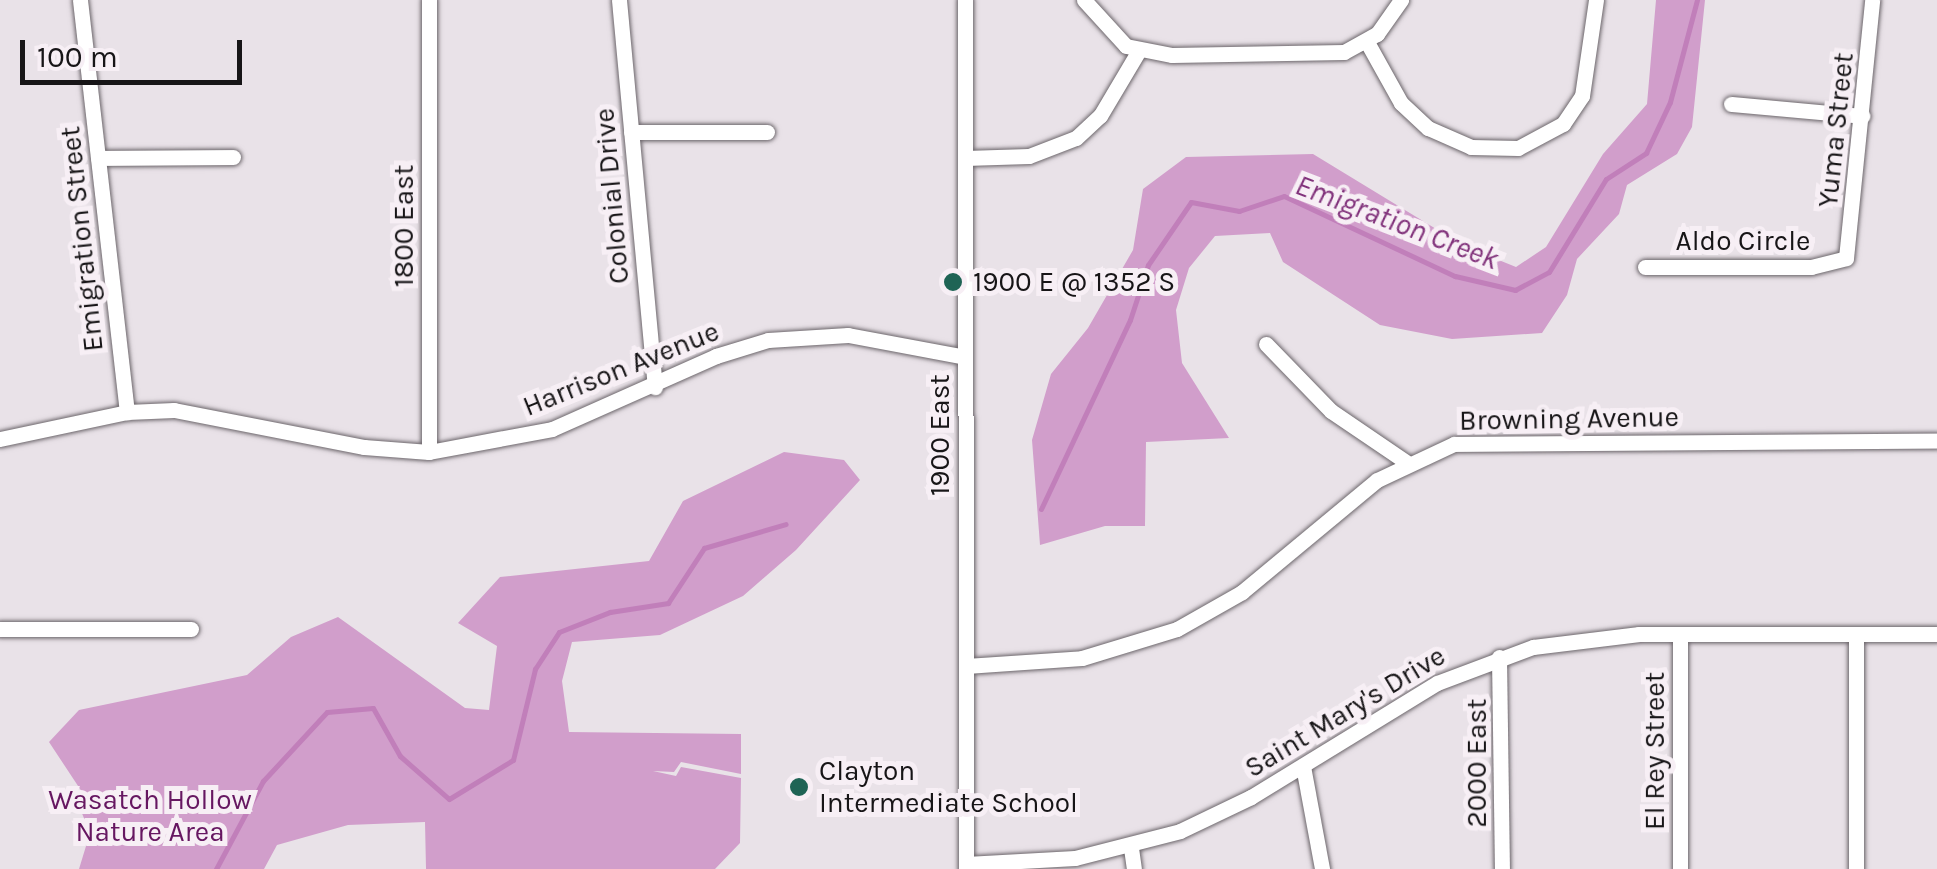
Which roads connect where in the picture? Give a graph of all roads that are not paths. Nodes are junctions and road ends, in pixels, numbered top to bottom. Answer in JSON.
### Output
{"nodes":[{"id":1,"x":80,"y":0,"type":"edge"},
{"id":2,"x":429,"y":0,"type":"edge"},
{"id":3,"x":619,"y":0,"type":"edge"},
{"id":4,"x":965,"y":0,"type":"edge"},
{"id":5,"x":1084,"y":0,"type":"edge"},
{"id":6,"x":1401,"y":0,"type":"edge"},
{"id":7,"x":1596,"y":0,"type":"edge"},
{"id":8,"x":1872,"y":0,"type":"edge"},
{"id":9,"x":1367,"y":42,"type":"junction"},
{"id":10,"x":1138,"y":52,"type":"junction"},
{"id":11,"x":1730,"y":104,"type":"dead end"},
{"id":12,"x":1862,"y":116,"type":"junction"},
{"id":13,"x":631,"y":132,"type":"junction"},
{"id":14,"x":768,"y":132,"type":"dead end"},
{"id":15,"x":98,"y":158,"type":"junction"},
{"id":16,"x":234,"y":158,"type":"dead end"},
{"id":17,"x":965,"y":158,"type":"junction"},
{"id":18,"x":1841,"y":261,"type":"joint"},
{"id":19,"x":1645,"y":267,"type":"dead end"},
{"id":20,"x":1266,"y":344,"type":"dead end"},
{"id":21,"x":965,"y":357,"type":"junction"},
{"id":22,"x":655,"y":387,"type":"junction"},
{"id":23,"x":127,"y":412,"type":"junction"},
{"id":24,"x":0,"y":439,"type":"edge"},
{"id":25,"x":1937,"y":441,"type":"edge"},
{"id":26,"x":429,"y":452,"type":"junction"},
{"id":27,"x":1406,"y":462,"type":"junction"},
{"id":28,"x":0,"y":629,"type":"edge"},
{"id":29,"x":191,"y":629,"type":"dead end"},
{"id":30,"x":1680,"y":634,"type":"junction"},
{"id":31,"x":1856,"y":634,"type":"junction"},
{"id":32,"x":1937,"y":634,"type":"edge"},
{"id":33,"x":1499,"y":658,"type":"junction"},
{"id":34,"x":966,"y":666,"type":"junction"},
{"id":35,"x":1302,"y":766,"type":"junction"},
{"id":36,"x":1130,"y":848,"type":"junction"},
{"id":37,"x":966,"y":867,"type":"edge"},
{"id":38,"x":1134,"y":869,"type":"edge"},
{"id":39,"x":1322,"y":869,"type":"edge"},
{"id":40,"x":1502,"y":869,"type":"edge"},
{"id":41,"x":1680,"y":869,"type":"edge"},
{"id":42,"x":1856,"y":869,"type":"edge"}],
"edges":[{"from":1,"to":15,"type":"street","name":"Emigration Street"},
{"from":2,"to":26,"type":"street","name":"1800 East"},
{"from":3,"to":13,"type":"street","name":"Colonial Drive"},
{"from":4,"to":17,"type":"street","name":"1900 East"},
{"from":5,"to":10,"type":"street"},
{"from":6,"to":9,"type":"street"},
{"from":7,"to":9,"type":"street"},
{"from":8,"to":12,"type":"street","name":"Yuma Street"},
{"from":9,"to":10,"type":"street"},
{"from":10,"to":17,"type":"street"},
{"from":11,"to":12,"type":"street"},
{"from":12,"to":18,"type":"street","name":"Yuma Street"},
{"from":13,"to":14,"type":"street"},
{"from":13,"to":22,"type":"street","name":"Colonial Drive"},
{"from":15,"to":16,"type":"street"},
{"from":15,"to":23,"type":"street","name":"Emigration Street"},
{"from":17,"to":21,"type":"street","name":"1900 East"},
{"from":18,"to":19,"type":"street","name":"Aldo Circle"},
{"from":20,"to":27,"type":"street"},
{"from":21,"to":22,"type":"street","name":"Harrison Avenue"},
{"from":21,"to":34,"type":"street","name":"1900 East"},
{"from":22,"to":26,"type":"street","name":"Harrison Avenue"},
{"from":23,"to":24,"type":"street","name":"Harrison Avenue"},
{"from":23,"to":26,"type":"street","name":"Harrison Avenue"},
{"from":25,"to":27,"type":"street","name":"Browning Avenue"},
{"from":27,"to":34,"type":"street","name":"Browning Avenue"},
{"from":28,"to":29,"type":"street"},
{"from":30,"to":31,"type":"street","name":"Saint Mary's Drive"},
{"from":30,"to":33,"type":"street","name":"Saint Mary's Drive"},
{"from":30,"to":41,"type":"street","name":"El Rey Street"},
{"from":31,"to":32,"type":"street","name":"Saint Mary's Drive"},
{"from":31,"to":42,"type":"street"},
{"from":33,"to":35,"type":"street","name":"Saint Mary's Drive"},
{"from":33,"to":40,"type":"street","name":"2000 East"},
{"from":34,"to":37,"type":"street","name":"1900 East"},
{"from":35,"to":36,"type":"street","name":"Saint Mary's Drive"},
{"from":35,"to":39,"type":"street"},
{"from":36,"to":37,"type":"street","name":"Saint Mary's Drive"},
{"from":36,"to":38,"type":"street"}]}
